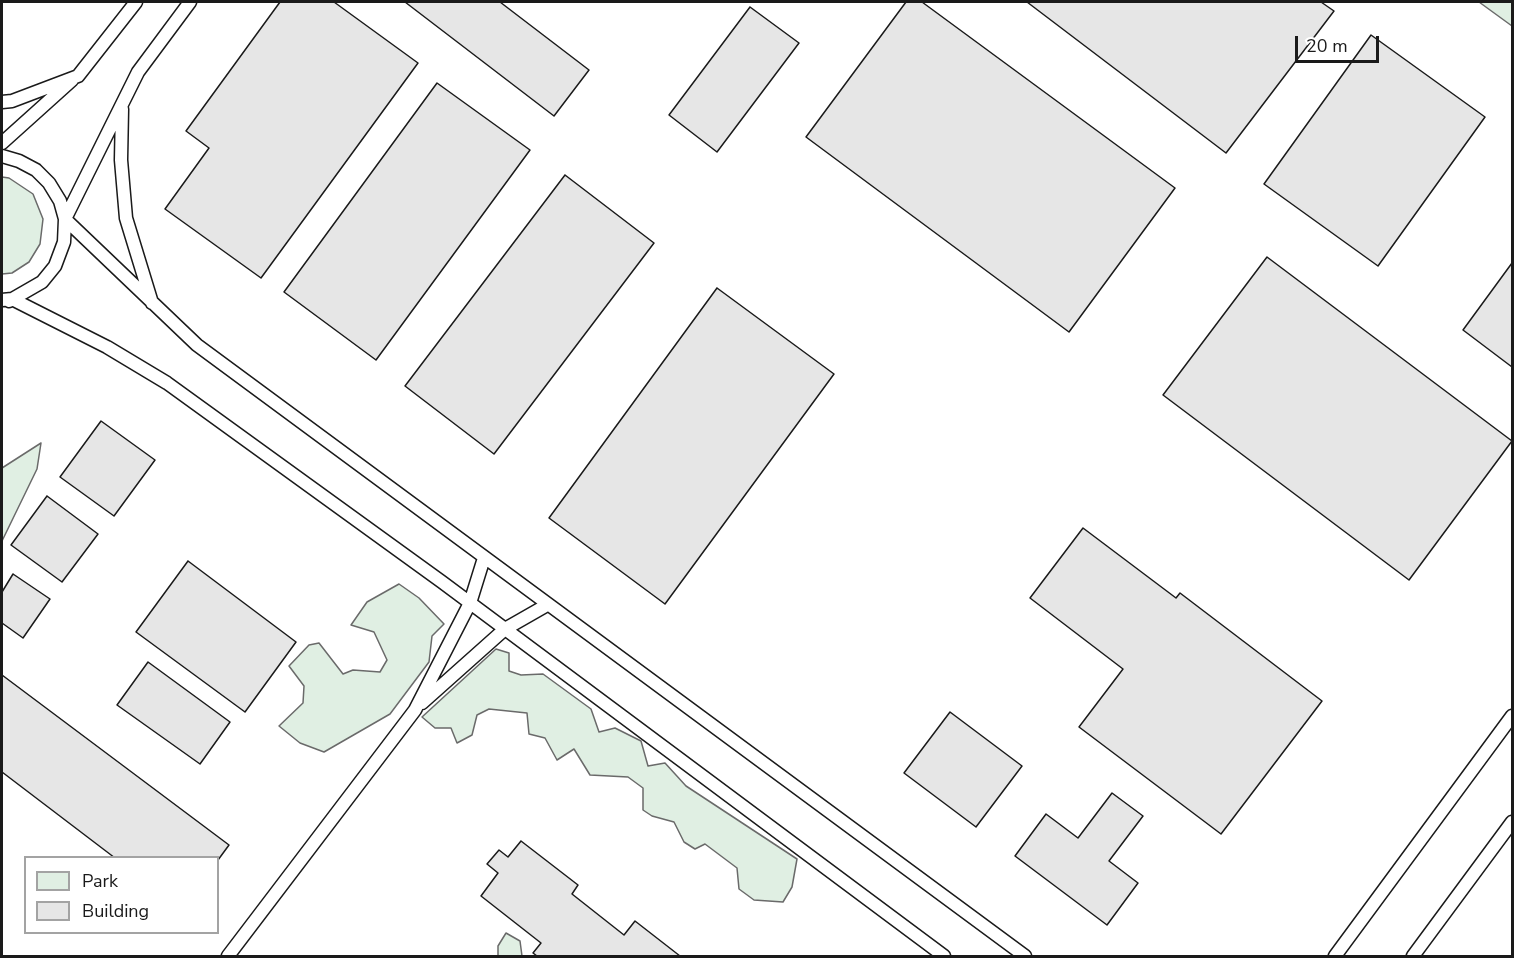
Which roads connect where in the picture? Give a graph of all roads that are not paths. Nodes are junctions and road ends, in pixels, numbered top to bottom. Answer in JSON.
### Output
{"nodes":[{"id":1,"x":136,"y":2,"type":"edge"},
{"id":2,"x":190,"y":2,"type":"edge"},
{"id":3,"x":78,"y":76,"type":"junction"},
{"id":4,"x":2,"y":102,"type":"edge"},
{"id":5,"x":122,"y":103,"type":"junction"},
{"id":6,"x":2,"y":143,"type":"edge"},
{"id":7,"x":2,"y":156,"type":"edge"},
{"id":8,"x":65,"y":219,"type":"junction"},
{"id":9,"x":7,"y":299,"type":"edge"},
{"id":10,"x":153,"y":304,"type":"junction"},
{"id":11,"x":2,"y":307,"type":"edge"},
{"id":12,"x":484,"y":558,"type":"junction"},
{"id":13,"x":470,"y":603,"type":"junction"},
{"id":14,"x":547,"y":605,"type":"junction"},
{"id":15,"x":505,"y":629,"type":"junction"},
{"id":16,"x":415,"y":710,"type":"junction"},
{"id":17,"x":1512,"y":716,"type":"edge"},
{"id":18,"x":1512,"y":822,"type":"edge"},
{"id":19,"x":228,"y":957,"type":"edge"},
{"id":20,"x":944,"y":957,"type":"edge"},
{"id":21,"x":1025,"y":957,"type":"edge"},
{"id":22,"x":1335,"y":957,"type":"edge"},
{"id":23,"x":1413,"y":957,"type":"edge"}],
"edges":[{"from":1,"to":3,"type":"lane"},
{"from":2,"to":5,"type":"lane"},
{"from":3,"to":4,"type":"lane"},
{"from":3,"to":6,"type":"lane"},
{"from":5,"to":8,"type":"lane"},
{"from":5,"to":10,"type":"lane"},
{"from":7,"to":8,"type":"lane"},
{"from":8,"to":9,"type":"lane"},
{"from":8,"to":10,"type":"lane"},
{"from":9,"to":11,"type":"lane"},
{"from":9,"to":13,"type":"lane"},
{"from":10,"to":12,"type":"lane"},
{"from":12,"to":13,"type":"lane"},
{"from":12,"to":14,"type":"lane"},
{"from":13,"to":15,"type":"lane"},
{"from":13,"to":16,"type":"lane"},
{"from":14,"to":15,"type":"lane"},
{"from":14,"to":21,"type":"lane"},
{"from":15,"to":16,"type":"lane"},
{"from":15,"to":20,"type":"lane"},
{"from":16,"to":19,"type":"lane"},
{"from":17,"to":22,"type":"lane"},
{"from":18,"to":23,"type":"lane"}]}
